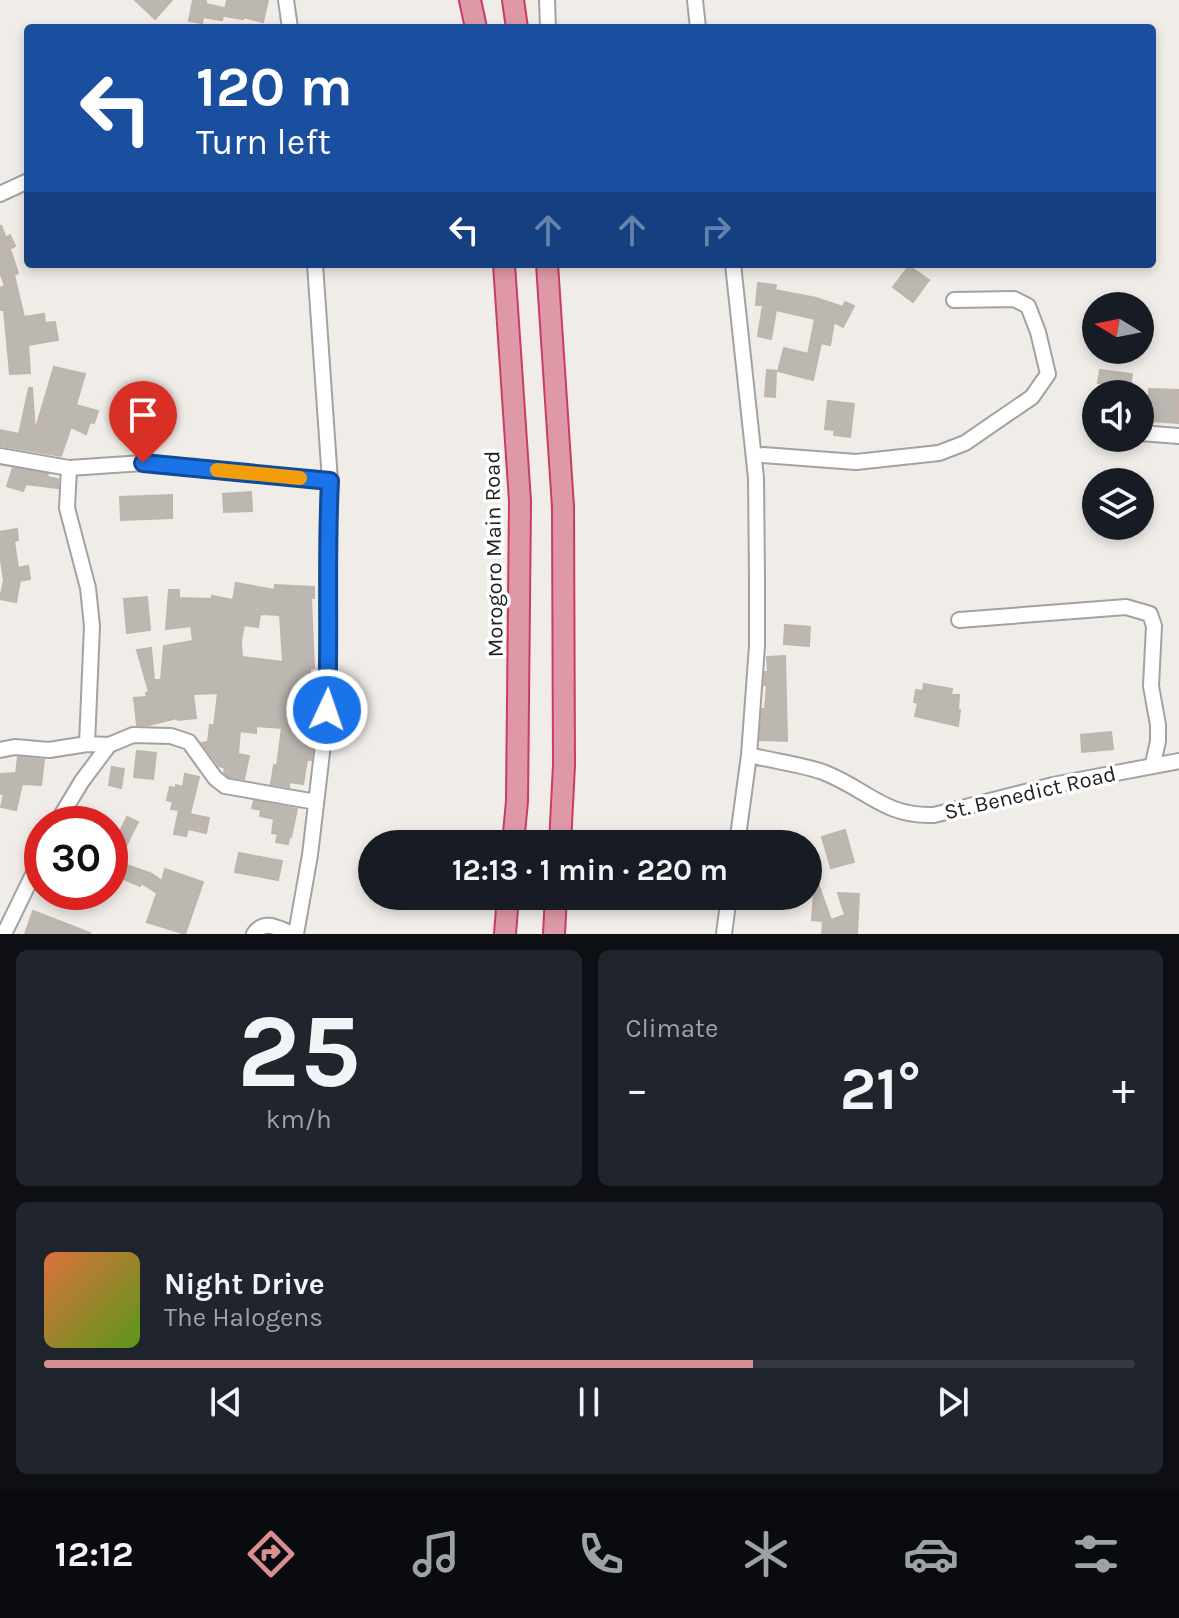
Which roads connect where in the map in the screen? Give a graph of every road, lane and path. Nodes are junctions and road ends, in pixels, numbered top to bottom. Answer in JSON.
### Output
{"nodes":[{"id":1,"x":286,"y":0,"type":"edge"},
{"id":2,"x":470,"y":0,"type":"edge"},
{"id":3,"x":513,"y":0,"type":"edge"},
{"id":4,"x":547,"y":0,"type":"edge"},
{"id":5,"x":695,"y":0,"type":"edge"},
{"id":6,"x":289,"y":24,"type":"edge"},
{"id":7,"x":475,"y":24,"type":"edge"},
{"id":8,"x":516,"y":24,"type":"edge"},
{"id":9,"x":548,"y":24,"type":"edge"},
{"id":10,"x":698,"y":24,"type":"edge"},
{"id":11,"x":24,"y":183,"type":"edge"},
{"id":12,"x":0,"y":194,"type":"edge"},
{"id":13,"x":315,"y":268,"type":"edge"},
{"id":14,"x":504,"y":268,"type":"edge"},
{"id":15,"x":547,"y":268,"type":"edge"},
{"id":16,"x":733,"y":268,"type":"edge"},
{"id":17,"x":954,"y":300,"type":"dead end"},
{"id":18,"x":1154,"y":434,"type":"edge"},
{"id":19,"x":1179,"y":436,"type":"edge"},
{"id":20,"x":763,"y":455,"type":"dead end"},
{"id":21,"x":0,"y":456,"type":"edge"},
{"id":22,"x":69,"y":468,"type":"junction"},
{"id":23,"x":330,"y":481,"type":"junction"},
{"id":24,"x":959,"y":620,"type":"dead end"},
{"id":25,"x":87,"y":744,"type":"junction"},
{"id":26,"x":109,"y":745,"type":"junction"},
{"id":27,"x":0,"y":750,"type":"edge"},
{"id":28,"x":749,"y":755,"type":"junction"},
{"id":29,"x":1179,"y":761,"type":"edge"},
{"id":30,"x":1153,"y":764,"type":"junction"},
{"id":31,"x":316,"y":802,"type":"junction"},
{"id":32,"x":67,"y":806,"type":"edge"},
{"id":33,"x":514,"y":830,"type":"edge"},
{"id":34,"x":561,"y":830,"type":"edge"},
{"id":35,"x":739,"y":830,"type":"edge"},
{"id":36,"x":24,"y":893,"type":"edge"},
{"id":37,"x":507,"y":910,"type":"edge"},
{"id":38,"x":555,"y":910,"type":"edge"},
{"id":39,"x":727,"y":910,"type":"edge"},
{"id":40,"x":4,"y":934,"type":"edge"},
{"id":41,"x":254,"y":934,"type":"edge"},
{"id":42,"x":294,"y":934,"type":"edge"},
{"id":43,"x":505,"y":934,"type":"edge"},
{"id":44,"x":554,"y":934,"type":"edge"},
{"id":45,"x":724,"y":934,"type":"edge"}],
"edges":[{"from":1,"to":6,"type":"street"},
{"from":2,"to":7,"type":"highway"},
{"from":3,"to":8,"type":"highway"},
{"from":4,"to":9,"type":"street"},
{"from":5,"to":10,"type":"street"},
{"from":11,"to":12,"type":"street"},
{"from":13,"to":23,"type":"street"},
{"from":14,"to":33,"type":"highway","name":"Morogoro Main Road"},
{"from":15,"to":34,"type":"highway"},
{"from":16,"to":28,"type":"street"},
{"from":17,"to":20,"type":"street"},
{"from":18,"to":19,"type":"street"},
{"from":21,"to":22,"type":"street"},
{"from":22,"to":23,"type":"street"},
{"from":22,"to":25,"type":"street"},
{"from":23,"to":31,"type":"street"},
{"from":24,"to":30,"type":"street"},
{"from":25,"to":26,"type":"street"},
{"from":25,"to":27,"type":"street"},
{"from":26,"to":31,"type":"street"},
{"from":26,"to":32,"type":"street"},
{"from":28,"to":30,"type":"street","name":"St. Benedict Road"},
{"from":28,"to":35,"type":"street"},
{"from":29,"to":30,"type":"street","name":"St. Benedict Road"},
{"from":31,"to":42,"type":"street"},
{"from":36,"to":40,"type":"street"},
{"from":37,"to":43,"type":"highway"},
{"from":38,"to":44,"type":"highway"},
{"from":39,"to":45,"type":"street"},
{"from":41,"to":42,"type":"street"}]}
